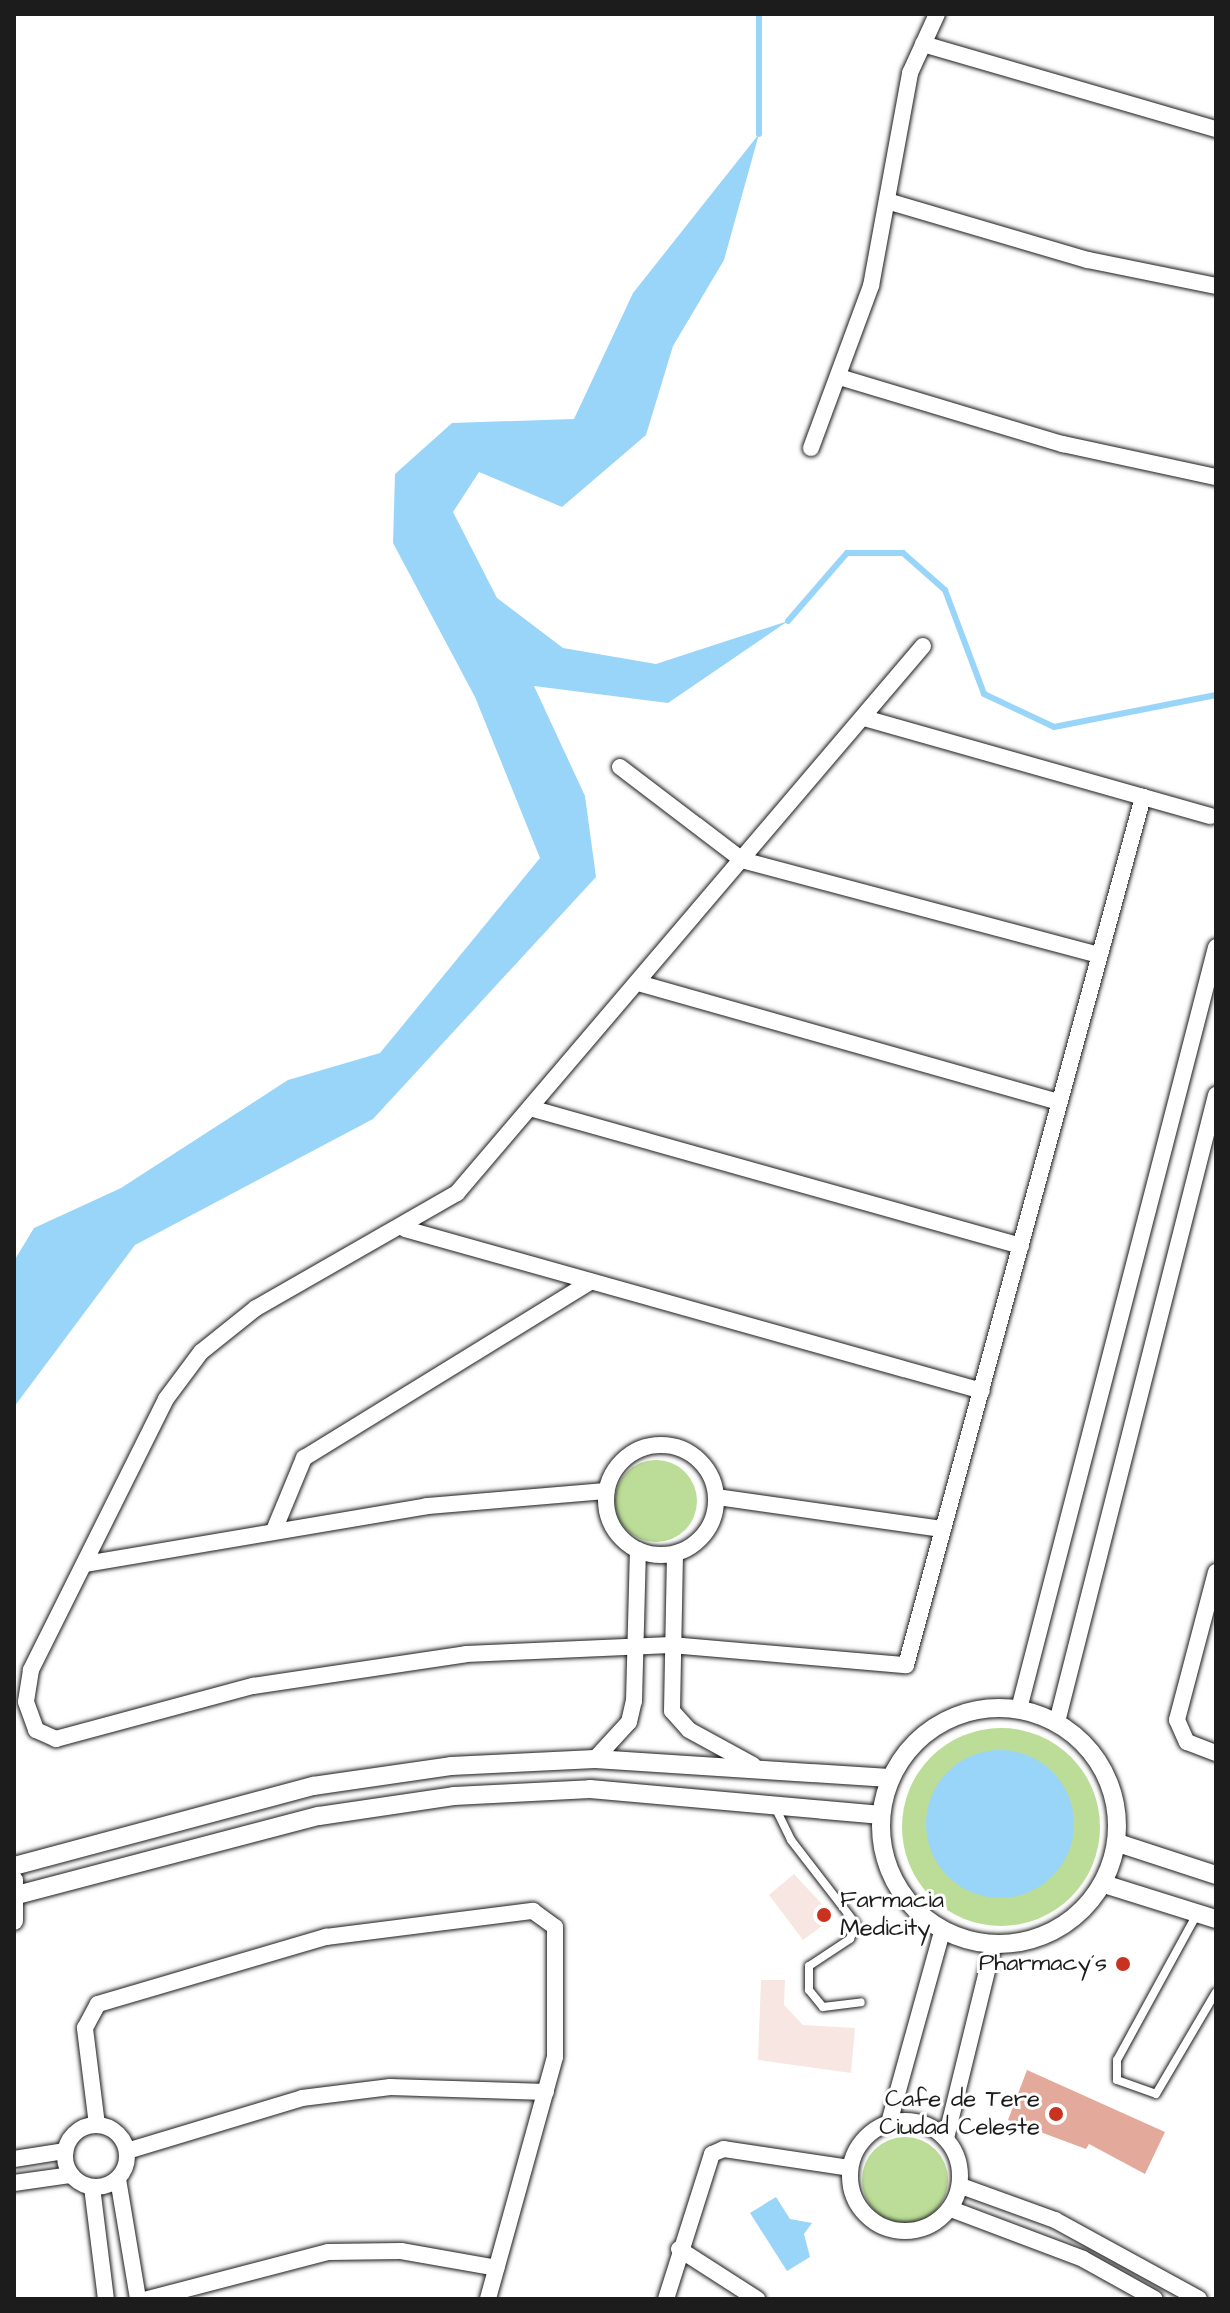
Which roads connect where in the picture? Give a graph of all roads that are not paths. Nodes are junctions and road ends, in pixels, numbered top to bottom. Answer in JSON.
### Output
{"nodes":[{"id":1,"x":937,"y":14,"type":"edge"},
{"id":2,"x":923,"y":44,"type":"junction"},
{"id":3,"x":1216,"y":129,"type":"edge"},
{"id":4,"x":887,"y":201,"type":"junction"},
{"id":5,"x":1216,"y":286,"type":"edge"},
{"id":6,"x":839,"y":377,"type":"junction"},
{"id":7,"x":811,"y":448,"type":"dead end"},
{"id":8,"x":1216,"y":477,"type":"edge"},
{"id":9,"x":923,"y":646,"type":"dead end"},
{"id":10,"x":864,"y":718,"type":"junction"},
{"id":11,"x":620,"y":767,"type":"dead end"},
{"id":12,"x":1143,"y":797,"type":"junction"},
{"id":13,"x":1210,"y":816,"type":"dead end"},
{"id":14,"x":742,"y":860,"type":"junction"},
{"id":15,"x":1216,"y":947,"type":"edge"},
{"id":16,"x":1099,"y":955,"type":"junction"},
{"id":17,"x":638,"y":983,"type":"junction"},
{"id":18,"x":1216,"y":1095,"type":"edge"},
{"id":19,"x":1058,"y":1102,"type":"junction"},
{"id":20,"x":530,"y":1108,"type":"junction"},
{"id":21,"x":405,"y":1229,"type":"junction"},
{"id":22,"x":1021,"y":1246,"type":"junction"},
{"id":23,"x":590,"y":1282,"type":"junction"},
{"id":24,"x":982,"y":1391,"type":"junction"},
{"id":25,"x":606,"y":1491,"type":"junction"},
{"id":26,"x":717,"y":1497,"type":"junction"},
{"id":27,"x":275,"y":1528,"type":"junction"},
{"id":28,"x":943,"y":1529,"type":"junction"},
{"id":29,"x":638,"y":1550,"type":"junction"},
{"id":30,"x":675,"y":1554,"type":"junction"},
{"id":31,"x":85,"y":1564,"type":"junction"},
{"id":32,"x":1216,"y":1572,"type":"edge"},
{"id":33,"x":635,"y":1645,"type":"junction"},
{"id":34,"x":671,"y":1645,"type":"junction"},
{"id":35,"x":1019,"y":1709,"type":"junction"},
{"id":36,"x":1057,"y":1722,"type":"junction"},
{"id":37,"x":1216,"y":1753,"type":"edge"},
{"id":38,"x":595,"y":1759,"type":"junction"},
{"id":39,"x":753,"y":1765,"type":"junction"},
{"id":40,"x":889,"y":1778,"type":"junction"},
{"id":41,"x":772,"y":1801,"type":"junction"},
{"id":42,"x":879,"y":1815,"type":"junction"},
{"id":43,"x":1118,"y":1843,"type":"junction"},
{"id":44,"x":14,"y":1866,"type":"edge"},
{"id":45,"x":1216,"y":1875,"type":"edge"},
{"id":46,"x":1104,"y":1884,"type":"junction"},
{"id":47,"x":16,"y":1888,"type":"edge"},
{"id":48,"x":1197,"y":1913,"type":"junction"},
{"id":49,"x":1216,"y":1919,"type":"edge"},
{"id":50,"x":14,"y":1921,"type":"edge"},
{"id":51,"x":942,"y":1932,"type":"junction"},
{"id":52,"x":993,"y":1946,"type":"junction"},
{"id":53,"x":1216,"y":1992,"type":"edge"},
{"id":54,"x":861,"y":2002,"type":"dead end"},
{"id":55,"x":546,"y":2092,"type":"junction"},
{"id":56,"x":889,"y":2123,"type":"junction"},
{"id":57,"x":97,"y":2125,"type":"junction"},
{"id":58,"x":946,"y":2138,"type":"junction"},
{"id":59,"x":65,"y":2151,"type":"junction"},
{"id":60,"x":127,"y":2151,"type":"junction"},
{"id":61,"x":14,"y":2159,"type":"edge"},
{"id":62,"x":850,"y":2168,"type":"junction"},
{"id":63,"x":71,"y":2175,"type":"junction"},
{"id":64,"x":118,"y":2179,"type":"junction"},
{"id":65,"x":14,"y":2183,"type":"edge"},
{"id":66,"x":961,"y":2186,"type":"junction"},
{"id":67,"x":92,"y":2187,"type":"junction"},
{"id":68,"x":951,"y":2209,"type":"junction"},
{"id":69,"x":679,"y":2249,"type":"junction"},
{"id":70,"x":497,"y":2268,"type":"junction"},
{"id":71,"x":106,"y":2299,"type":"edge"},
{"id":72,"x":138,"y":2299,"type":"edge"},
{"id":73,"x":148,"y":2299,"type":"edge"},
{"id":74,"x":488,"y":2299,"type":"edge"},
{"id":75,"x":666,"y":2299,"type":"edge"},
{"id":76,"x":757,"y":2299,"type":"edge"},
{"id":77,"x":1155,"y":2299,"type":"edge"},
{"id":78,"x":1199,"y":2299,"type":"edge"}],
"edges":[{"from":1,"to":2,"type":"street"},
{"from":2,"to":3,"type":"street"},
{"from":2,"to":4,"type":"street"},
{"from":4,"to":5,"type":"street"},
{"from":4,"to":6,"type":"street"},
{"from":6,"to":7,"type":"street"},
{"from":6,"to":8,"type":"street"},
{"from":9,"to":10,"type":"street"},
{"from":10,"to":12,"type":"street"},
{"from":10,"to":14,"type":"street"},
{"from":11,"to":14,"type":"street"},
{"from":12,"to":13,"type":"street"},
{"from":12,"to":16,"type":"street"},
{"from":14,"to":16,"type":"street"},
{"from":14,"to":17,"type":"street"},
{"from":15,"to":35,"type":"street"},
{"from":16,"to":19,"type":"street"},
{"from":17,"to":19,"type":"street"},
{"from":17,"to":20,"type":"street"},
{"from":18,"to":36,"type":"street"},
{"from":19,"to":22,"type":"street"},
{"from":20,"to":21,"type":"street"},
{"from":20,"to":22,"type":"street"},
{"from":21,"to":23,"type":"street"},
{"from":21,"to":31,"type":"street"},
{"from":22,"to":24,"type":"street"},
{"from":23,"to":24,"type":"street"},
{"from":23,"to":27,"type":"street"},
{"from":24,"to":28,"type":"street"},
{"from":25,"to":26,"type":"street"},
{"from":25,"to":27,"type":"street"},
{"from":25,"to":29,"type":"street"},
{"from":26,"to":28,"type":"street"},
{"from":26,"to":30,"type":"street"},
{"from":27,"to":31,"type":"street"},
{"from":28,"to":34,"type":"street"},
{"from":29,"to":30,"type":"street"},
{"from":29,"to":33,"type":"street"},
{"from":30,"to":34,"type":"street"},
{"from":31,"to":33,"type":"street"},
{"from":32,"to":37,"type":"street"},
{"from":33,"to":34,"type":"street"},
{"from":33,"to":38,"type":"street"},
{"from":34,"to":39,"type":"street"},
{"from":35,"to":36,"type":"street"},
{"from":35,"to":40,"type":"street"},
{"from":36,"to":43,"type":"street"},
{"from":38,"to":39,"type":"street"},
{"from":38,"to":44,"type":"street"},
{"from":39,"to":40,"type":"street"},
{"from":40,"to":42,"type":"street"},
{"from":41,"to":42,"type":"street"},
{"from":41,"to":47,"type":"street"},
{"from":41,"to":54,"type":"lane"},
{"from":42,"to":51,"type":"street"},
{"from":43,"to":45,"type":"street"},
{"from":43,"to":46,"type":"street"},
{"from":46,"to":48,"type":"street"},
{"from":46,"to":52,"type":"street"},
{"from":47,"to":50,"type":"street"},
{"from":48,"to":49,"type":"street"},
{"from":48,"to":53,"type":"lane"},
{"from":51,"to":52,"type":"street"},
{"from":51,"to":56,"type":"street"},
{"from":52,"to":58,"type":"street"},
{"from":55,"to":57,"type":"street"},
{"from":55,"to":60,"type":"street"},
{"from":55,"to":70,"type":"street"},
{"from":56,"to":58,"type":"street"},
{"from":56,"to":62,"type":"street"},
{"from":57,"to":59,"type":"street"},
{"from":57,"to":60,"type":"street"},
{"from":58,"to":66,"type":"street"},
{"from":59,"to":61,"type":"street"},
{"from":59,"to":63,"type":"street"},
{"from":60,"to":64,"type":"street"},
{"from":62,"to":68,"type":"street"},
{"from":62,"to":69,"type":"street"},
{"from":63,"to":65,"type":"street"},
{"from":63,"to":67,"type":"street"},
{"from":64,"to":67,"type":"street"},
{"from":64,"to":72,"type":"street"},
{"from":66,"to":68,"type":"street"},
{"from":66,"to":78,"type":"street"},
{"from":67,"to":71,"type":"street"},
{"from":68,"to":77,"type":"street"},
{"from":69,"to":75,"type":"street"},
{"from":69,"to":76,"type":"street"},
{"from":70,"to":73,"type":"street"},
{"from":70,"to":74,"type":"street"}]}
